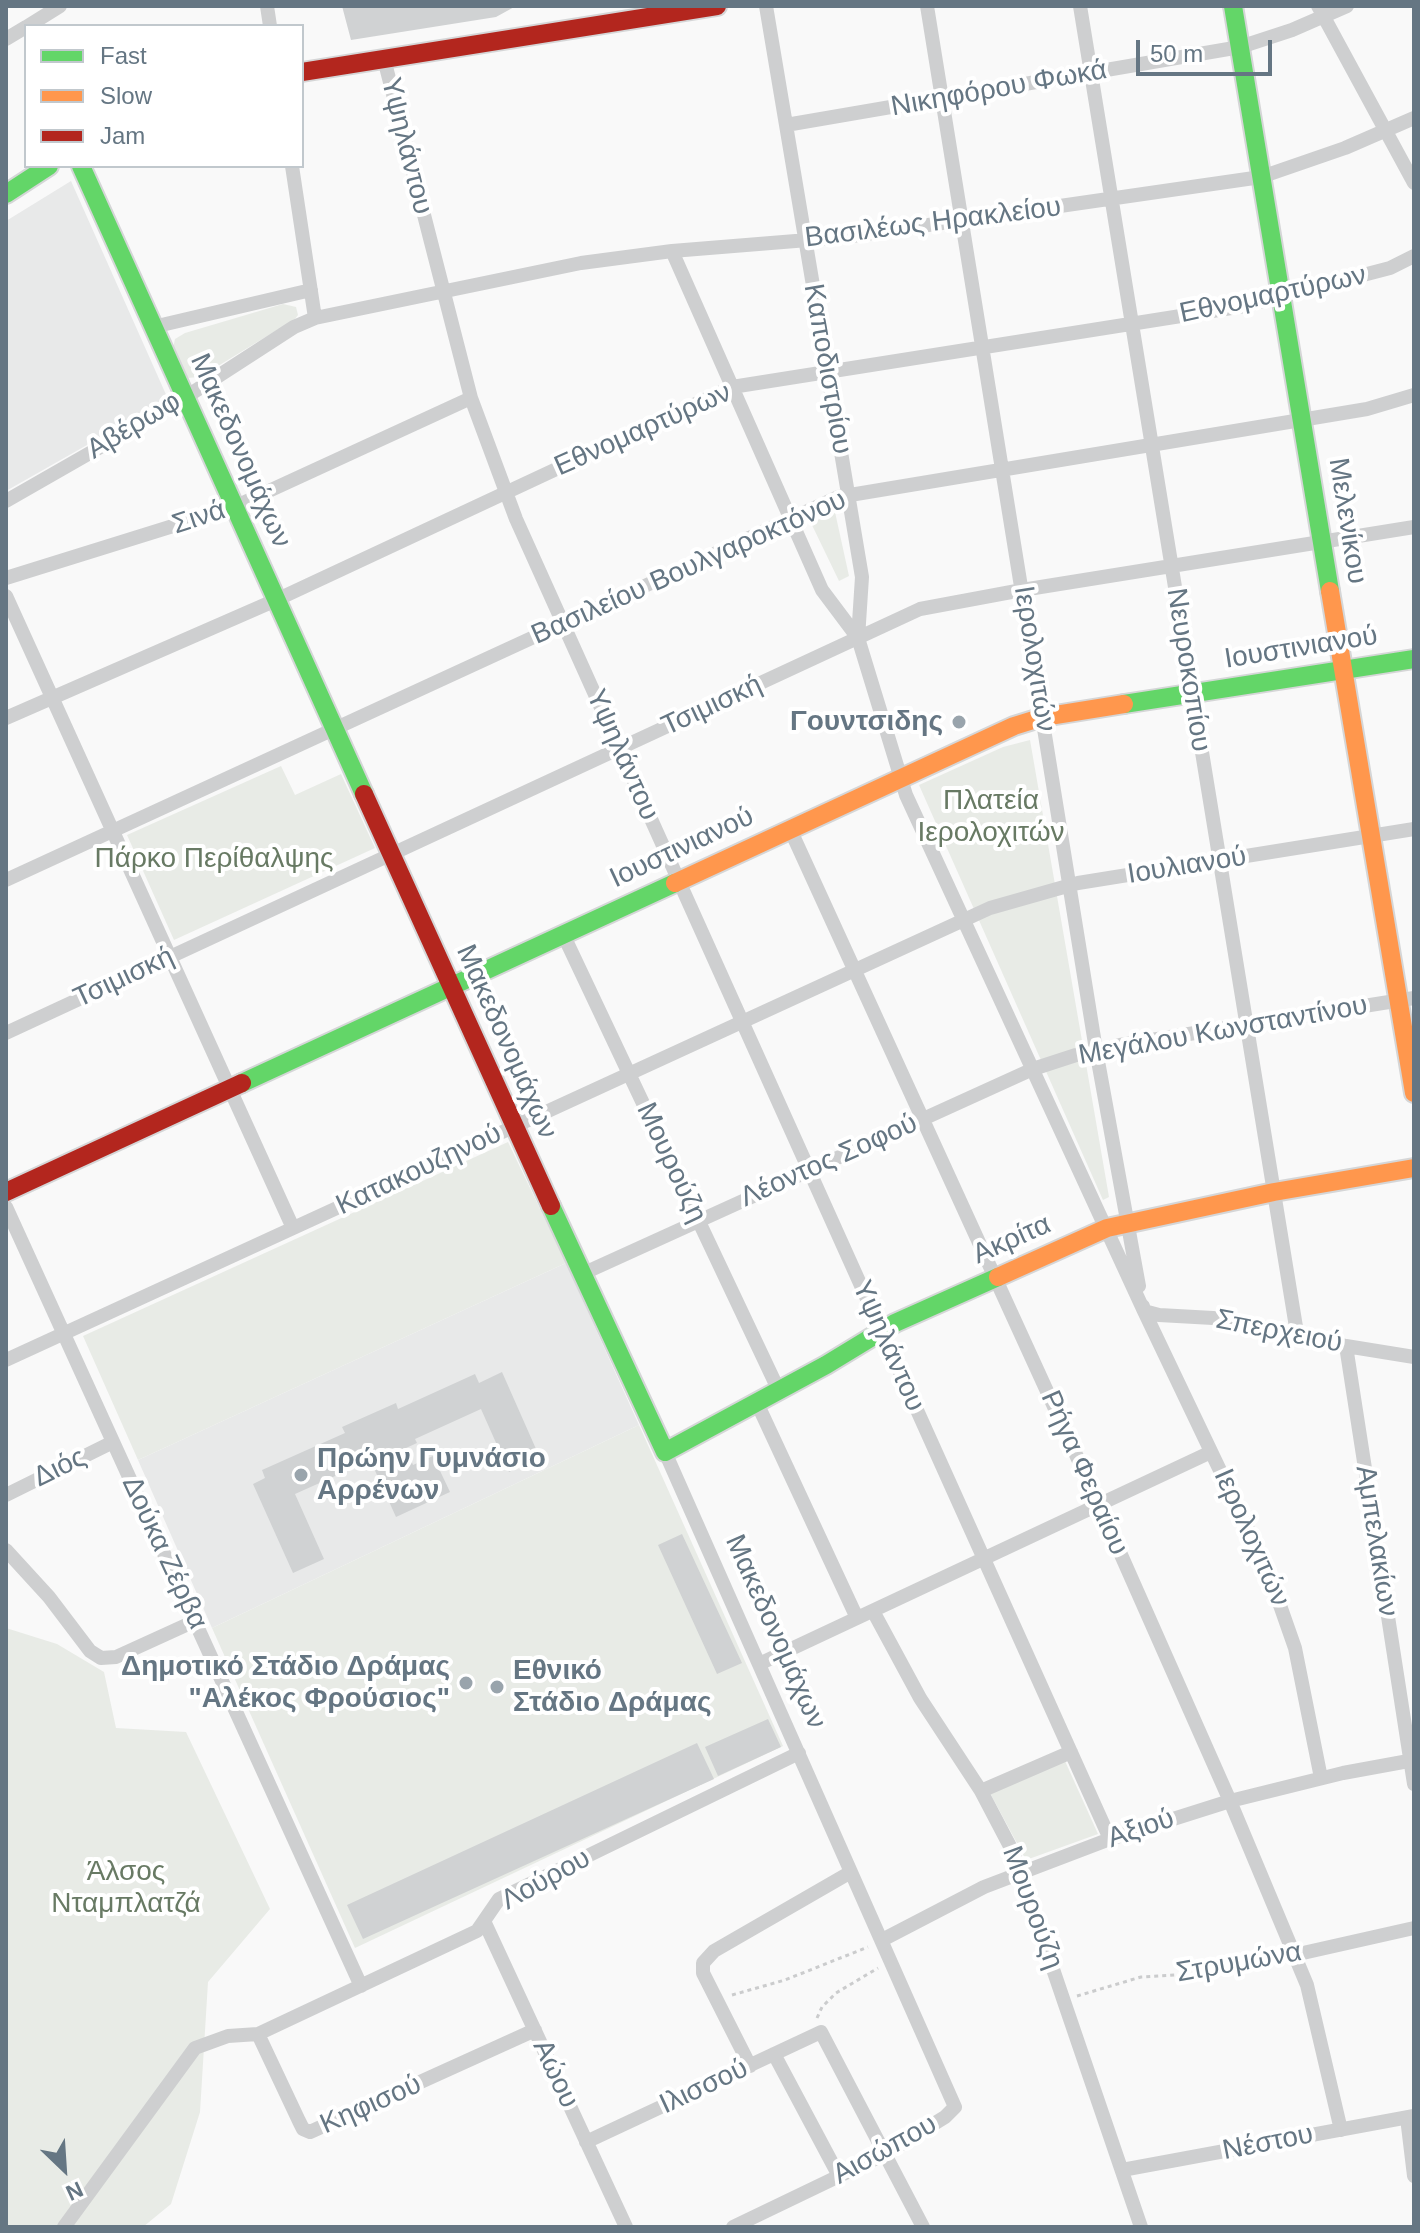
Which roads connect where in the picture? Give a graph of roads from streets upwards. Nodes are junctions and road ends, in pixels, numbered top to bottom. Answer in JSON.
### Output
{"nodes":[{"id":1,"x":60,"y":6,"type":"edge"},
{"id":2,"x":717,"y":6,"type":"edge"},
{"id":3,"x":766,"y":6,"type":"edge"},
{"id":4,"x":927,"y":6,"type":"edge"},
{"id":5,"x":1080,"y":6,"type":"edge"},
{"id":6,"x":1233,"y":6,"type":"edge"},
{"id":7,"x":1347,"y":6,"type":"edge"},
{"id":8,"x":1321,"y":12,"type":"edge"},
{"id":9,"x":632,"y":13,"type":"edge"},
{"id":10,"x":47,"y":15,"type":"edge"},
{"id":11,"x":24,"y":28,"type":"edge"},
{"id":12,"x":6,"y":39,"type":"edge"},
{"id":13,"x":1240,"y":47,"type":"junction"},
{"id":14,"x":384,"y":59,"type":"junction"},
{"id":15,"x":304,"y":72,"type":"edge"},
{"id":16,"x":1091,"y":73,"type":"junction"},
{"id":17,"x":942,"y":99,"type":"junction"},
{"id":18,"x":1414,"y":118,"type":"edge"},
{"id":19,"x":786,"y":125,"type":"junction"},
{"id":20,"x":1386,"y":131,"type":"junction"},
{"id":21,"x":46,"y":168,"type":"edge"},
{"id":22,"x":82,"y":168,"type":"edge"},
{"id":23,"x":292,"y":168,"type":"edge"},
{"id":24,"x":1261,"y":177,"type":"junction"},
{"id":25,"x":1414,"y":183,"type":"edge"},
{"id":26,"x":6,"y":194,"type":"edge"},
{"id":27,"x":1111,"y":200,"type":"junction"},
{"id":28,"x":962,"y":221,"type":"junction"},
{"id":29,"x":805,"y":240,"type":"junction"},
{"id":30,"x":672,"y":251,"type":"junction"},
{"id":31,"x":1414,"y":256,"type":"edge"},
{"id":32,"x":311,"y":290,"type":"junction"},
{"id":33,"x":441,"y":290,"type":"junction"},
{"id":34,"x":1281,"y":297,"type":"junction"},
{"id":35,"x":315,"y":318,"type":"junction"},
{"id":36,"x":1132,"y":323,"type":"junction"},
{"id":37,"x":153,"y":327,"type":"junction"},
{"id":38,"x":982,"y":346,"type":"junction"},
{"id":39,"x":827,"y":371,"type":"junction"},
{"id":40,"x":732,"y":387,"type":"junction"},
{"id":41,"x":1414,"y":395,"type":"edge"},
{"id":42,"x":185,"y":397,"type":"junction"},
{"id":43,"x":471,"y":398,"type":"junction"},
{"id":44,"x":1302,"y":420,"type":"junction"},
{"id":45,"x":1152,"y":444,"type":"junction"},
{"id":46,"x":1003,"y":469,"type":"junction"},
{"id":47,"x":505,"y":492,"type":"junction"},
{"id":48,"x":848,"y":495,"type":"junction"},
{"id":49,"x":6,"y":501,"type":"edge"},
{"id":50,"x":234,"y":507,"type":"junction"},
{"id":51,"x":791,"y":518,"type":"junction"},
{"id":52,"x":1414,"y":527,"type":"edge"},
{"id":53,"x":1322,"y":541,"type":"junction"},
{"id":54,"x":1171,"y":566,"type":"junction"},
{"id":55,"x":6,"y":578,"type":"edge"},
{"id":56,"x":1022,"y":590,"type":"junction"},
{"id":57,"x":6,"y":596,"type":"edge"},
{"id":58,"x":276,"y":600,"type":"junction"},
{"id":59,"x":563,"y":623,"type":"junction"},
{"id":60,"x":858,"y":638,"type":"junction"},
{"id":61,"x":1414,"y":659,"type":"edge"},
{"id":62,"x":1344,"y":670,"type":"junction"},
{"id":63,"x":1192,"y":694,"type":"junction"},
{"id":64,"x":53,"y":698,"type":"junction"},
{"id":65,"x":1043,"y":717,"type":"junction"},
{"id":66,"x":6,"y":718,"type":"edge"},
{"id":67,"x":334,"y":729,"type":"junction"},
{"id":68,"x":619,"y":749,"type":"junction"},
{"id":69,"x":899,"y":778,"type":"junction"},
{"id":70,"x":790,"y":829,"type":"junction"},
{"id":71,"x":1414,"y":829,"type":"edge"},
{"id":72,"x":113,"y":831,"type":"junction"},
{"id":73,"x":1371,"y":836,"type":"junction"},
{"id":74,"x":391,"y":854,"type":"junction"},
{"id":75,"x":1220,"y":860,"type":"junction"},
{"id":76,"x":6,"y":880,"type":"edge"},
{"id":77,"x":679,"y":880,"type":"junction"},
{"id":78,"x":1071,"y":884,"type":"junction"},
{"id":79,"x":963,"y":919,"type":"junction"},
{"id":80,"x":563,"y":934,"type":"junction"},
{"id":81,"x":170,"y":957,"type":"junction"},
{"id":82,"x":854,"y":969,"type":"junction"},
{"id":83,"x":450,"y":986,"type":"junction"},
{"id":84,"x":1406,"y":999,"type":"edge"},
{"id":85,"x":742,"y":1021,"type":"junction"},
{"id":86,"x":1247,"y":1025,"type":"junction"},
{"id":87,"x":6,"y":1033,"type":"edge"},
{"id":88,"x":1096,"y":1050,"type":"junction"},
{"id":89,"x":1033,"y":1069,"type":"junction"},
{"id":90,"x":628,"y":1073,"type":"junction"},
{"id":91,"x":229,"y":1088,"type":"junction"},
{"id":92,"x":1414,"y":1093,"type":"edge"},
{"id":93,"x":922,"y":1118,"type":"junction"},
{"id":94,"x":514,"y":1126,"type":"junction"},
{"id":95,"x":1414,"y":1168,"type":"edge"},
{"id":96,"x":809,"y":1171,"type":"junction"},
{"id":97,"x":6,"y":1192,"type":"edge"},
{"id":98,"x":1274,"y":1192,"type":"junction"},
{"id":99,"x":6,"y":1207,"type":"edge"},
{"id":100,"x":698,"y":1220,"type":"junction"},
{"id":101,"x":1126,"y":1222,"type":"junction"},
{"id":102,"x":293,"y":1228,"type":"junction"},
{"id":103,"x":1107,"y":1228,"type":"junction"},
{"id":104,"x":582,"y":1274,"type":"junction"},
{"id":105,"x":995,"y":1278,"type":"junction"},
{"id":106,"x":1144,"y":1311,"type":"junction"},
{"id":107,"x":64,"y":1333,"type":"junction"},
{"id":108,"x":882,"y":1333,"type":"junction"},
{"id":109,"x":1297,"y":1333,"type":"junction"},
{"id":110,"x":1346,"y":1346,"type":"junction"},
{"id":111,"x":1414,"y":1357,"type":"edge"},
{"id":112,"x":6,"y":1360,"type":"edge"},
{"id":113,"x":779,"y":1391,"type":"junction"},
{"id":114,"x":757,"y":1403,"type":"junction"},
{"id":115,"x":113,"y":1442,"type":"junction"},
{"id":116,"x":665,"y":1452,"type":"junction"},
{"id":117,"x":1211,"y":1452,"type":"junction"},
{"id":118,"x":6,"y":1495,"type":"edge"},
{"id":119,"x":1099,"y":1505,"type":"junction"},
{"id":120,"x":6,"y":1550,"type":"edge"},
{"id":121,"x":984,"y":1559,"type":"junction"},
{"id":122,"x":873,"y":1611,"type":"junction"},
{"id":123,"x":857,"y":1618,"type":"junction"},
{"id":124,"x":195,"y":1621,"type":"junction"},
{"id":125,"x":759,"y":1664,"type":"junction"},
{"id":126,"x":1071,"y":1752,"type":"junction"},
{"id":127,"x":799,"y":1753,"type":"junction"},
{"id":128,"x":1412,"y":1760,"type":"edge"},
{"id":129,"x":1321,"y":1778,"type":"junction"},
{"id":130,"x":1414,"y":1784,"type":"edge"},
{"id":131,"x":981,"y":1791,"type":"junction"},
{"id":132,"x":1230,"y":1801,"type":"junction"},
{"id":133,"x":1110,"y":1839,"type":"junction"},
{"id":134,"x":851,"y":1872,"type":"junction"},
{"id":135,"x":1020,"y":1872,"type":"junction"},
{"id":136,"x":484,"y":1921,"type":"junction"},
{"id":137,"x":1414,"y":1928,"type":"edge"},
{"id":138,"x":882,"y":1940,"type":"junction"},
{"id":139,"x":1294,"y":1955,"type":"junction"},
{"id":140,"x":361,"y":1986,"type":"junction"},
{"id":141,"x":535,"y":2030,"type":"junction"},
{"id":142,"x":258,"y":2034,"type":"junction"},
{"id":143,"x":774,"y":2054,"type":"junction"},
{"id":144,"x":750,"y":2066,"type":"junction"},
{"id":145,"x":1410,"y":2117,"type":"edge"},
{"id":146,"x":1341,"y":2130,"type":"junction"},
{"id":147,"x":586,"y":2142,"type":"junction"},
{"id":148,"x":885,"y":2154,"type":"junction"},
{"id":149,"x":1122,"y":2170,"type":"junction"},
{"id":150,"x":839,"y":2176,"type":"junction"},
{"id":151,"x":1414,"y":2176,"type":"edge"},
{"id":152,"x":64,"y":2227,"type":"edge"},
{"id":153,"x":626,"y":2227,"type":"edge"},
{"id":154,"x":733,"y":2227,"type":"edge"},
{"id":155,"x":923,"y":2227,"type":"edge"},
{"id":156,"x":1141,"y":2227,"type":"edge"}],
"edges":[{"from":1,"to":10,"type":"street"},
{"from":2,"to":9,"type":"street"},
{"from":3,"to":19,"type":"street","name":"Καποδιστρίου"},
{"from":4,"to":17,"type":"street","name":"Ιερολοχιτών"},
{"from":5,"to":16,"type":"street","name":"Νευροκοπίου"},
{"from":6,"to":13,"type":"street","name":"Μελενίκου"},
{"from":7,"to":8,"type":"street","name":"Νικηφόρου Φωκά"},
{"from":8,"to":13,"type":"street","name":"Νικηφόρου Φωκά"},
{"from":8,"to":20,"type":"street"},
{"from":9,"to":14,"type":"street"},
{"from":11,"to":12,"type":"street"},
{"from":13,"to":16,"type":"street","name":"Νικηφόρου Φωκά"},
{"from":13,"to":24,"type":"street","name":"Μελενίκου"},
{"from":14,"to":15,"type":"street"},
{"from":14,"to":33,"type":"street","name":"Υψηλάντου"},
{"from":16,"to":17,"type":"street","name":"Νικηφόρου Φωκά"},
{"from":16,"to":27,"type":"street","name":"Νευροκοπίου"},
{"from":17,"to":19,"type":"street","name":"Νικηφόρου Φωκά"},
{"from":17,"to":28,"type":"street","name":"Ιερολοχιτών"},
{"from":18,"to":20,"type":"street","name":"Βασιλέως Ηρακλείου"},
{"from":19,"to":29,"type":"street","name":"Καποδιστρίου"},
{"from":20,"to":24,"type":"street","name":"Βασιλέως Ηρακλείου"},
{"from":20,"to":25,"type":"street"},
{"from":21,"to":26,"type":"street"},
{"from":22,"to":37,"type":"street","name":"Μακεδονομάχων"},
{"from":23,"to":32,"type":"street"},
{"from":24,"to":27,"type":"street","name":"Βασιλέως Ηρακλείου"},
{"from":24,"to":34,"type":"street","name":"Μελενίκου"},
{"from":27,"to":28,"type":"street","name":"Βασιλέως Ηρακλείου"},
{"from":27,"to":36,"type":"street","name":"Νευροκοπίου"},
{"from":28,"to":29,"type":"street","name":"Βασιλέως Ηρακλείου"},
{"from":28,"to":38,"type":"street","name":"Ιερολοχιτών"},
{"from":29,"to":30,"type":"street","name":"Βασιλέως Ηρακλείου"},
{"from":29,"to":39,"type":"street","name":"Καποδιστρίου"},
{"from":30,"to":33,"type":"street","name":"Βασιλέως Ηρακλείου"},
{"from":30,"to":40,"type":"street"},
{"from":31,"to":34,"type":"street","name":"Εθνομαρτύρων"},
{"from":32,"to":35,"type":"street"},
{"from":32,"to":37,"type":"street"},
{"from":33,"to":35,"type":"street","name":"Αβέρωφ"},
{"from":33,"to":43,"type":"street","name":"Υψηλάντου"},
{"from":34,"to":36,"type":"street","name":"Εθνομαρτύρων"},
{"from":34,"to":44,"type":"street","name":"Μελενίκου"},
{"from":35,"to":42,"type":"street","name":"Αβέρωφ"},
{"from":36,"to":38,"type":"street","name":"Εθνομαρτύρων"},
{"from":36,"to":45,"type":"street","name":"Νευροκοπίου"},
{"from":37,"to":42,"type":"street","name":"Μακεδονομάχων"},
{"from":38,"to":39,"type":"street","name":"Εθνομαρτύρων"},
{"from":38,"to":46,"type":"street","name":"Ιερολοχιτών"},
{"from":39,"to":40,"type":"street","name":"Εθνομαρτύρων"},
{"from":39,"to":48,"type":"street","name":"Καποδιστρίου"},
{"from":40,"to":47,"type":"street","name":"Εθνομαρτύρων"},
{"from":40,"to":51,"type":"street"},
{"from":41,"to":44,"type":"street","name":"Βασιλείου Βουλγαροκτόνου"},
{"from":42,"to":49,"type":"street","name":"Αβέρωφ"},
{"from":42,"to":50,"type":"street","name":"Μακεδονομάχων"},
{"from":43,"to":47,"type":"street","name":"Υψηλάντου"},
{"from":43,"to":50,"type":"street","name":"Σινά"},
{"from":44,"to":45,"type":"street","name":"Βασιλείου Βουλγαροκτόνου"},
{"from":44,"to":53,"type":"street","name":"Μελενίκου"},
{"from":45,"to":46,"type":"street","name":"Βασιλείου Βουλγαροκτόνου"},
{"from":45,"to":54,"type":"street","name":"Νευροκοπίου"},
{"from":46,"to":48,"type":"street","name":"Βασιλείου Βουλγαροκτόνου"},
{"from":46,"to":56,"type":"street","name":"Ιερολοχιτών"},
{"from":47,"to":58,"type":"street","name":"Εθνομαρτύρων"},
{"from":47,"to":59,"type":"street","name":"Υψηλάντου"},
{"from":48,"to":51,"type":"street","name":"Βασιλείου Βουλγαροκτόνου"},
{"from":48,"to":60,"type":"street","name":"Καποδιστρίου"},
{"from":50,"to":55,"type":"street","name":"Σινά"},
{"from":50,"to":58,"type":"street","name":"Μακεδονομάχων"},
{"from":51,"to":59,"type":"street","name":"Βασιλείου Βουλγαροκτόνου"},
{"from":51,"to":60,"type":"street"},
{"from":52,"to":53,"type":"street","name":"Τσιμισκή"},
{"from":53,"to":54,"type":"street","name":"Τσιμισκή"},
{"from":53,"to":62,"type":"street","name":"Μελενίκου"},
{"from":54,"to":56,"type":"street","name":"Τσιμισκή"},
{"from":54,"to":63,"type":"street","name":"Νευροκοπίου"},
{"from":56,"to":60,"type":"street","name":"Τσιμισκή"},
{"from":56,"to":65,"type":"street","name":"Ιερολοχιτών"},
{"from":57,"to":64,"type":"street"},
{"from":58,"to":64,"type":"street","name":"Εθνομαρτύρων"},
{"from":58,"to":67,"type":"street","name":"Μακεδονομάχων"},
{"from":59,"to":67,"type":"street","name":"Βασιλείου Βουλγαροκτόνου"},
{"from":59,"to":68,"type":"street","name":"Υψηλάντου"},
{"from":60,"to":68,"type":"street","name":"Τσιμισκή"},
{"from":60,"to":69,"type":"street","name":"Ιερολοχιτών"},
{"from":61,"to":62,"type":"street","name":"Ιουστινιανού"},
{"from":62,"to":63,"type":"street","name":"Ιουστινιανού"},
{"from":62,"to":73,"type":"street","name":"Μελενίκου"},
{"from":63,"to":65,"type":"street","name":"Ιουστινιανού"},
{"from":63,"to":75,"type":"street","name":"Νευροκοπίου"},
{"from":64,"to":66,"type":"street","name":"Εθνομαρτύρων"},
{"from":64,"to":72,"type":"street"},
{"from":65,"to":69,"type":"street","name":"Ιουστινιανού"},
{"from":65,"to":78,"type":"street","name":"Ιερολοχιτών"},
{"from":67,"to":72,"type":"street","name":"Βασιλείου Βουλγαροκτόνου"},
{"from":67,"to":74,"type":"street","name":"Μακεδονομάχων"},
{"from":68,"to":74,"type":"street","name":"Τσιμισκή"},
{"from":68,"to":77,"type":"street","name":"Υψηλάντου"},
{"from":69,"to":70,"type":"street","name":"Ιουστινιανού"},
{"from":69,"to":79,"type":"street","name":"Ιερολοχιτών"},
{"from":70,"to":77,"type":"street","name":"Ιουστινιανού"},
{"from":70,"to":82,"type":"street","name":"Ρήγα Φεραίου"},
{"from":71,"to":73,"type":"street","name":"Ιουλιανού"},
{"from":72,"to":76,"type":"street","name":"Βασιλείου Βουλγαροκτόνου"},
{"from":72,"to":81,"type":"street"},
{"from":73,"to":75,"type":"street","name":"Ιουλιανού"},
{"from":73,"to":84,"type":"street","name":"Μελενίκου"},
{"from":74,"to":81,"type":"street","name":"Τσιμισκή"},
{"from":74,"to":83,"type":"street","name":"Μακεδονομάχων"},
{"from":75,"to":78,"type":"street","name":"Ιουλιανού"},
{"from":75,"to":86,"type":"street","name":"Νευροκοπίου"},
{"from":77,"to":80,"type":"street","name":"Ιουστινιανού"},
{"from":77,"to":85,"type":"street","name":"Υψηλάντου"},
{"from":78,"to":79,"type":"street","name":"Ιουλιανού"},
{"from":78,"to":88,"type":"street","name":"Ιερολοχιτών"},
{"from":79,"to":82,"type":"street","name":"Κατακουζηνού"},
{"from":79,"to":89,"type":"street","name":"Ιερολοχιτών"},
{"from":80,"to":83,"type":"street","name":"Ιουστινιανού"},
{"from":80,"to":90,"type":"street","name":"Μουρούζη"},
{"from":81,"to":87,"type":"street","name":"Τσιμισκή"},
{"from":81,"to":91,"type":"street"},
{"from":82,"to":85,"type":"street","name":"Κατακουζηνού"},
{"from":82,"to":93,"type":"street","name":"Ρήγα Φεραίου"},
{"from":83,"to":91,"type":"street","name":"Ιουστινιανού"},
{"from":83,"to":94,"type":"street","name":"Μακεδονομάχων"},
{"from":84,"to":86,"type":"street","name":"Μεγάλου Κωνσταντίνου"},
{"from":84,"to":92,"type":"street","name":"Μελενίκου"},
{"from":85,"to":90,"type":"street","name":"Κατακουζηνού"},
{"from":85,"to":96,"type":"street","name":"Υψηλάντου"},
{"from":86,"to":88,"type":"street","name":"Μεγάλου Κωνσταντίνου"},
{"from":86,"to":98,"type":"street","name":"Νευροκοπίου"},
{"from":88,"to":89,"type":"street","name":"Μεγάλου Κωνσταντίνου"},
{"from":88,"to":101,"type":"street","name":"Ιερολοχιτών"},
{"from":89,"to":93,"type":"street","name":"Λέοντος Σοφού"},
{"from":89,"to":103,"type":"street","name":"Ιερολοχιτών"},
{"from":90,"to":94,"type":"street","name":"Κατακουζηνού"},
{"from":90,"to":100,"type":"street","name":"Μουρούζη"},
{"from":91,"to":97,"type":"street","name":"Ιουστινιανού"},
{"from":91,"to":102,"type":"street"},
{"from":93,"to":96,"type":"street","name":"Λέοντος Σοφού"},
{"from":93,"to":105,"type":"street","name":"Ρήγα Φεραίου"},
{"from":94,"to":102,"type":"street","name":"Κατακουζηνού"},
{"from":94,"to":104,"type":"street","name":"Μακεδονομάχων"},
{"from":95,"to":98,"type":"street","name":"Ακρίτα"},
{"from":96,"to":100,"type":"street","name":"Λέοντος Σοφού"},
{"from":96,"to":108,"type":"street","name":"Υψηλάντου"},
{"from":98,"to":101,"type":"street","name":"Ακρίτα"},
{"from":98,"to":109,"type":"street","name":"Νευροκοπίου"},
{"from":99,"to":107,"type":"street","name":"Δούκα Ζέρβα"},
{"from":100,"to":104,"type":"street","name":"Λέοντος Σοφού"},
{"from":100,"to":113,"type":"street","name":"Μουρούζη"},
{"from":101,"to":103,"type":"street","name":"Ακρίτα"},
{"from":101,"to":106,"type":"street","name":"Ιερολοχιτών"},
{"from":102,"to":107,"type":"street","name":"Κατακουζηνού"},
{"from":103,"to":105,"type":"street","name":"Ακρίτα"},
{"from":103,"to":106,"type":"street","name":"Ιερολοχιτών"},
{"from":104,"to":116,"type":"street","name":"Μακεδονομάχων"},
{"from":105,"to":108,"type":"street","name":"Ακρίτα"},
{"from":105,"to":119,"type":"street","name":"Ρήγα Φεραίου"},
{"from":106,"to":109,"type":"street","name":"Σπερχειού"},
{"from":106,"to":117,"type":"street","name":"Ιερολοχιτών"},
{"from":107,"to":112,"type":"street","name":"Κατακουζηνού"},
{"from":107,"to":115,"type":"street","name":"Δούκα Ζέρβα"},
{"from":108,"to":113,"type":"street","name":"Ακρίτα"},
{"from":108,"to":121,"type":"street","name":"Υψηλάντου"},
{"from":109,"to":110,"type":"street","name":"Σπερχειού"},
{"from":110,"to":111,"type":"street","name":"Σπερχειού"},
{"from":110,"to":128,"type":"street","name":"Αμπελακίων"},
{"from":113,"to":114,"type":"street","name":"Ακρίτα"},
{"from":114,"to":116,"type":"street","name":"Ακρίτα"},
{"from":114,"to":123,"type":"street"},
{"from":115,"to":118,"type":"street","name":"Διός"},
{"from":115,"to":124,"type":"street","name":"Δούκα Ζέρβα"},
{"from":116,"to":125,"type":"street","name":"Μακεδονομάχων"},
{"from":117,"to":119,"type":"street"},
{"from":117,"to":129,"type":"street","name":"Ιερολοχιτών"},
{"from":119,"to":121,"type":"street"},
{"from":119,"to":132,"type":"street","name":"Ρήγα Φεραίου"},
{"from":120,"to":124,"type":"street"},
{"from":121,"to":122,"type":"street"},
{"from":121,"to":126,"type":"street","name":"Υψηλάντου"},
{"from":122,"to":123,"type":"street"},
{"from":122,"to":131,"type":"street","name":"Μουρούζη"},
{"from":123,"to":125,"type":"street"},
{"from":124,"to":140,"type":"street","name":"Δούκα Ζέρβα"},
{"from":125,"to":127,"type":"street","name":"Μακεδονομάχων"},
{"from":126,"to":131,"type":"street"},
{"from":126,"to":133,"type":"street","name":"Υψηλάντου"},
{"from":127,"to":134,"type":"street","name":"Μακεδονομάχων"},
{"from":127,"to":136,"type":"street","name":"Λούρου"},
{"from":128,"to":129,"type":"street","name":"Αξιού"},
{"from":128,"to":130,"type":"street","name":"Αμπελακίων"},
{"from":129,"to":132,"type":"street","name":"Αξιού"},
{"from":131,"to":135,"type":"street","name":"Μουρούζη"},
{"from":132,"to":133,"type":"street","name":"Αξιού"},
{"from":132,"to":139,"type":"street","name":"Ρήγα Φεραίου"},
{"from":133,"to":135,"type":"street","name":"Αξιού"},
{"from":134,"to":138,"type":"street","name":"Μακεδονομάχων"},
{"from":134,"to":144,"type":"street"},
{"from":135,"to":138,"type":"street","name":"Αξιού"},
{"from":135,"to":149,"type":"street","name":"Μουρούζη"},
{"from":136,"to":140,"type":"street","name":"Λούρου"},
{"from":136,"to":141,"type":"street","name":"Αώου"},
{"from":137,"to":139,"type":"street","name":"Στρυμώνα"},
{"from":138,"to":148,"type":"street","name":"Αισώπου"},
{"from":139,"to":146,"type":"street","name":"Ρήγα Φεραίου"},
{"from":140,"to":142,"type":"street","name":"Λούρου"},
{"from":141,"to":142,"type":"street","name":"Κηφισού"},
{"from":141,"to":147,"type":"street","name":"Αώου"},
{"from":142,"to":152,"type":"street","name":"Λούρου"},
{"from":143,"to":144,"type":"street","name":"Ιλισσού"},
{"from":143,"to":148,"type":"street","name":"Ιλισσού"},
{"from":143,"to":150,"type":"street"},
{"from":144,"to":147,"type":"street","name":"Ιλισσού"},
{"from":145,"to":146,"type":"street","name":"Νέστου"},
{"from":145,"to":151,"type":"street"},
{"from":146,"to":149,"type":"street","name":"Νέστου"},
{"from":147,"to":153,"type":"street","name":"Αώου"},
{"from":148,"to":150,"type":"street","name":"Αισώπου"},
{"from":148,"to":155,"type":"street"},
{"from":149,"to":156,"type":"street","name":"Μουρούζη"},
{"from":150,"to":154,"type":"street","name":"Αισώπου"}]}
